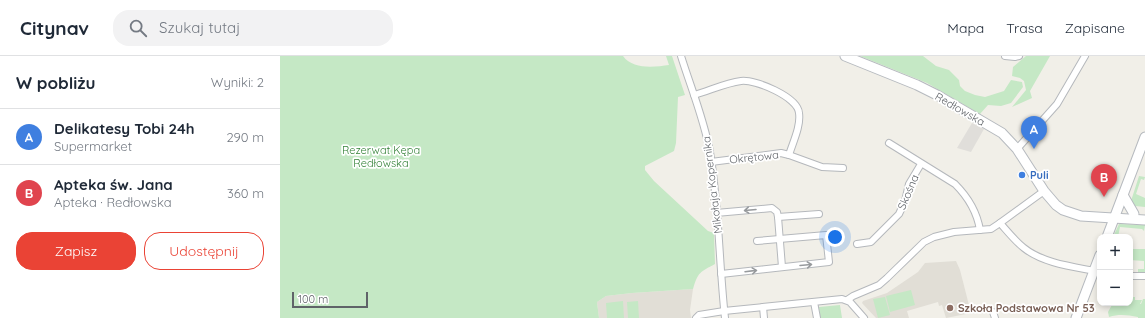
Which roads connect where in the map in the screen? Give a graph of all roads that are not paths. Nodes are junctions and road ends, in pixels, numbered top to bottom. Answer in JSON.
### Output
{"nodes":[{"id":1,"x":680,"y":56,"type":"edge"},
{"id":2,"x":845,"y":56,"type":"edge"},
{"id":3,"x":1005,"y":56,"type":"edge"},
{"id":4,"x":1019,"y":56,"type":"edge"},
{"id":5,"x":1085,"y":56,"type":"edge"},
{"id":6,"x":694,"y":95,"type":"junction"},
{"id":7,"x":1145,"y":137,"type":"edge"},
{"id":8,"x":889,"y":143,"type":"dead end"},
{"id":9,"x":1017,"y":149,"type":"junction"},
{"id":10,"x":789,"y":155,"type":"junction"},
{"id":11,"x":711,"y":162,"type":"junction"},
{"id":12,"x":921,"y":164,"type":"junction"},
{"id":13,"x":843,"y":168,"type":"dead end"},
{"id":14,"x":1046,"y":194,"type":"junction"},
{"id":15,"x":1123,"y":195,"type":"junction"},
{"id":16,"x":716,"y":213,"type":"junction"},
{"id":17,"x":819,"y":214,"type":"dead end"},
{"id":18,"x":1134,"y":214,"type":"junction"},
{"id":19,"x":1145,"y":214,"type":"edge"},
{"id":20,"x":1115,"y":215,"type":"junction"},
{"id":21,"x":778,"y":217,"type":"junction"},
{"id":22,"x":1145,"y":220,"type":"edge"},
{"id":23,"x":1000,"y":223,"type":"junction"},
{"id":24,"x":980,"y":230,"type":"junction"},
{"id":25,"x":1108,"y":234,"type":"edge"},
{"id":26,"x":779,"y":239,"type":"junction"},
{"id":27,"x":757,"y":241,"type":"dead end"},
{"id":28,"x":857,"y":244,"type":"dead end"},
{"id":29,"x":782,"y":267,"type":"junction"},
{"id":30,"x":1097,"y":271,"type":"edge"},
{"id":31,"x":721,"y":274,"type":"junction"},
{"id":32,"x":1133,"y":276,"type":"edge"},
{"id":33,"x":1145,"y":276,"type":"edge"},
{"id":34,"x":847,"y":300,"type":"junction"},
{"id":35,"x":814,"y":302,"type":"junction"},
{"id":36,"x":763,"y":307,"type":"junction"},
{"id":37,"x":724,"y":311,"type":"junction"},
{"id":38,"x":696,"y":318,"type":"edge"},
{"id":39,"x":725,"y":318,"type":"edge"},
{"id":40,"x":764,"y":318,"type":"edge"},
{"id":41,"x":816,"y":318,"type":"edge"},
{"id":42,"x":864,"y":318,"type":"edge"},
{"id":43,"x":1076,"y":318,"type":"edge"}],
"edges":[{"from":1,"to":6,"type":"street","name":"Mikołaja Kopernika"},
{"from":2,"to":9,"type":"street","name":"Redłowska"},
{"from":3,"to":4,"type":"street"},
{"from":5,"to":9,"type":"street"},
{"from":6,"to":10,"type":"street"},
{"from":6,"to":11,"type":"street","name":"Mikołaja Kopernika"},
{"from":7,"to":15,"type":"street"},
{"from":8,"to":12,"type":"street","name":"Skośna"},
{"from":9,"to":14,"type":"street","name":"Redłowska"},
{"from":10,"to":11,"type":"street","name":"Okrętowa"},
{"from":10,"to":13,"type":"street","name":"Okrętowa"},
{"from":11,"to":16,"type":"street","name":"Mikołaja Kopernika"},
{"from":12,"to":24,"type":"street","name":"Skośna"},
{"from":12,"to":28,"type":"street","name":"Skośna"},
{"from":14,"to":20,"type":"street","name":"Redłowska"},
{"from":14,"to":23,"type":"street"},
{"from":15,"to":18,"type":"street"},
{"from":15,"to":20,"type":"street"},
{"from":21,"to":16,"type":"street","one_way":true},
{"from":16,"to":31,"type":"street","name":"Mikołaja Kopernika"},
{"from":17,"to":21,"type":"street"},
{"from":18,"to":19,"type":"street","name":"Redłowska"},
{"from":18,"to":20,"type":"street","name":"Redłowska"},
{"from":20,"to":22,"type":"street","name":"Redłowska"},
{"from":20,"to":25,"type":"street"},
{"from":21,"to":26,"type":"street"},
{"from":23,"to":24,"type":"street"},
{"from":23,"to":30,"type":"street"},
{"from":24,"to":34,"type":"street"},
{"from":26,"to":27,"type":"street"},
{"from":26,"to":29,"type":"street"},
{"from":29,"to":26,"type":"street","one_way":true},
{"from":31,"to":29,"type":"street","one_way":true},
{"from":30,"to":43,"type":"street"},
{"from":31,"to":37,"type":"street","name":"Mikołaja Kopernika"},
{"from":32,"to":33,"type":"street"},
{"from":34,"to":35,"type":"street"},
{"from":34,"to":42,"type":"street"},
{"from":35,"to":36,"type":"street"},
{"from":35,"to":41,"type":"street"},
{"from":36,"to":37,"type":"street"},
{"from":36,"to":40,"type":"street"},
{"from":37,"to":38,"type":"street"},
{"from":37,"to":39,"type":"street","name":"Mikołaja Kopernika"}]}
